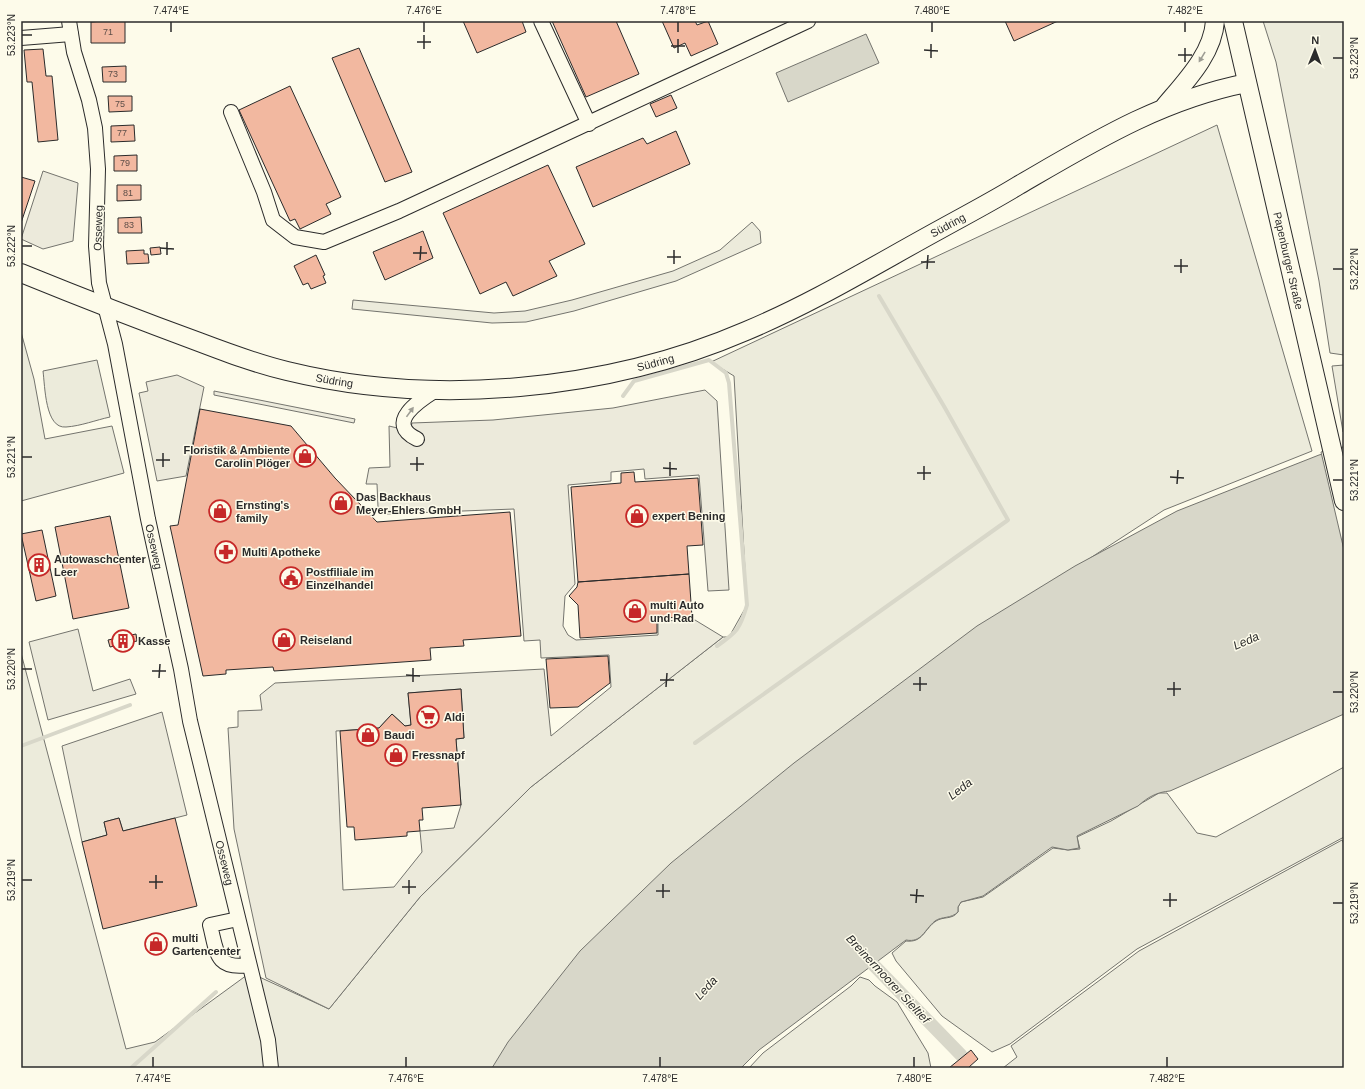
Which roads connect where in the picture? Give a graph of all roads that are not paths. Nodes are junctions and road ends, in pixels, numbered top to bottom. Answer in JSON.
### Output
{"nodes":[{"id":1,"x":541,"y":21,"type":"edge"},
{"id":2,"x":808,"y":21,"type":"edge"},
{"id":3,"x":1215,"y":21,"type":"edge"},
{"id":4,"x":1233,"y":21,"type":"edge"},
{"id":5,"x":70,"y":27,"type":"edge"},
{"id":6,"x":21,"y":38,"type":"edge"},
{"id":7,"x":1246,"y":83,"type":"junction"},
{"id":8,"x":1163,"y":108,"type":"junction"},
{"id":9,"x":232,"y":112,"type":"dead end"},
{"id":10,"x":589,"y":124,"type":"junction"},
{"id":11,"x":21,"y":273,"type":"edge"},
{"id":12,"x":104,"y":306,"type":"junction"},
{"id":13,"x":436,"y":390,"type":"junction"},
{"id":14,"x":417,"y":439,"type":"dead end"},
{"id":15,"x":1344,"y":501,"type":"edge"},
{"id":16,"x":238,"y":919,"type":"junction"},
{"id":17,"x":249,"y":965,"type":"junction"},
{"id":18,"x":271,"y":1068,"type":"edge"}],
"edges":[{"from":1,"to":10,"type":"street"},
{"from":2,"to":10,"type":"street"},
{"from":3,"to":8,"type":"main road","one_way":true},
{"from":4,"to":7,"type":"main road","name":"Papenburger Straße"},
{"from":5,"to":6,"type":"street"},
{"from":5,"to":12,"type":"street","name":"Osseweg"},
{"from":7,"to":8,"type":"main road","name":"Südring"},
{"from":7,"to":15,"type":"main road","name":"Papenburger Straße"},
{"from":8,"to":13,"type":"main road","name":"Südring"},
{"from":9,"to":10,"type":"street"},
{"from":11,"to":12,"type":"main road","name":"Südring"},
{"from":12,"to":13,"type":"main road","name":"Südring"},
{"from":12,"to":16,"type":"street","name":"Osseweg"},
{"from":14,"to":13,"type":"street","one_way":true},
{"from":16,"to":17,"type":"street","name":"Osseweg"},
{"from":16,"to":17,"type":"street"},
{"from":17,"to":18,"type":"street","name":"Osseweg"}]}
